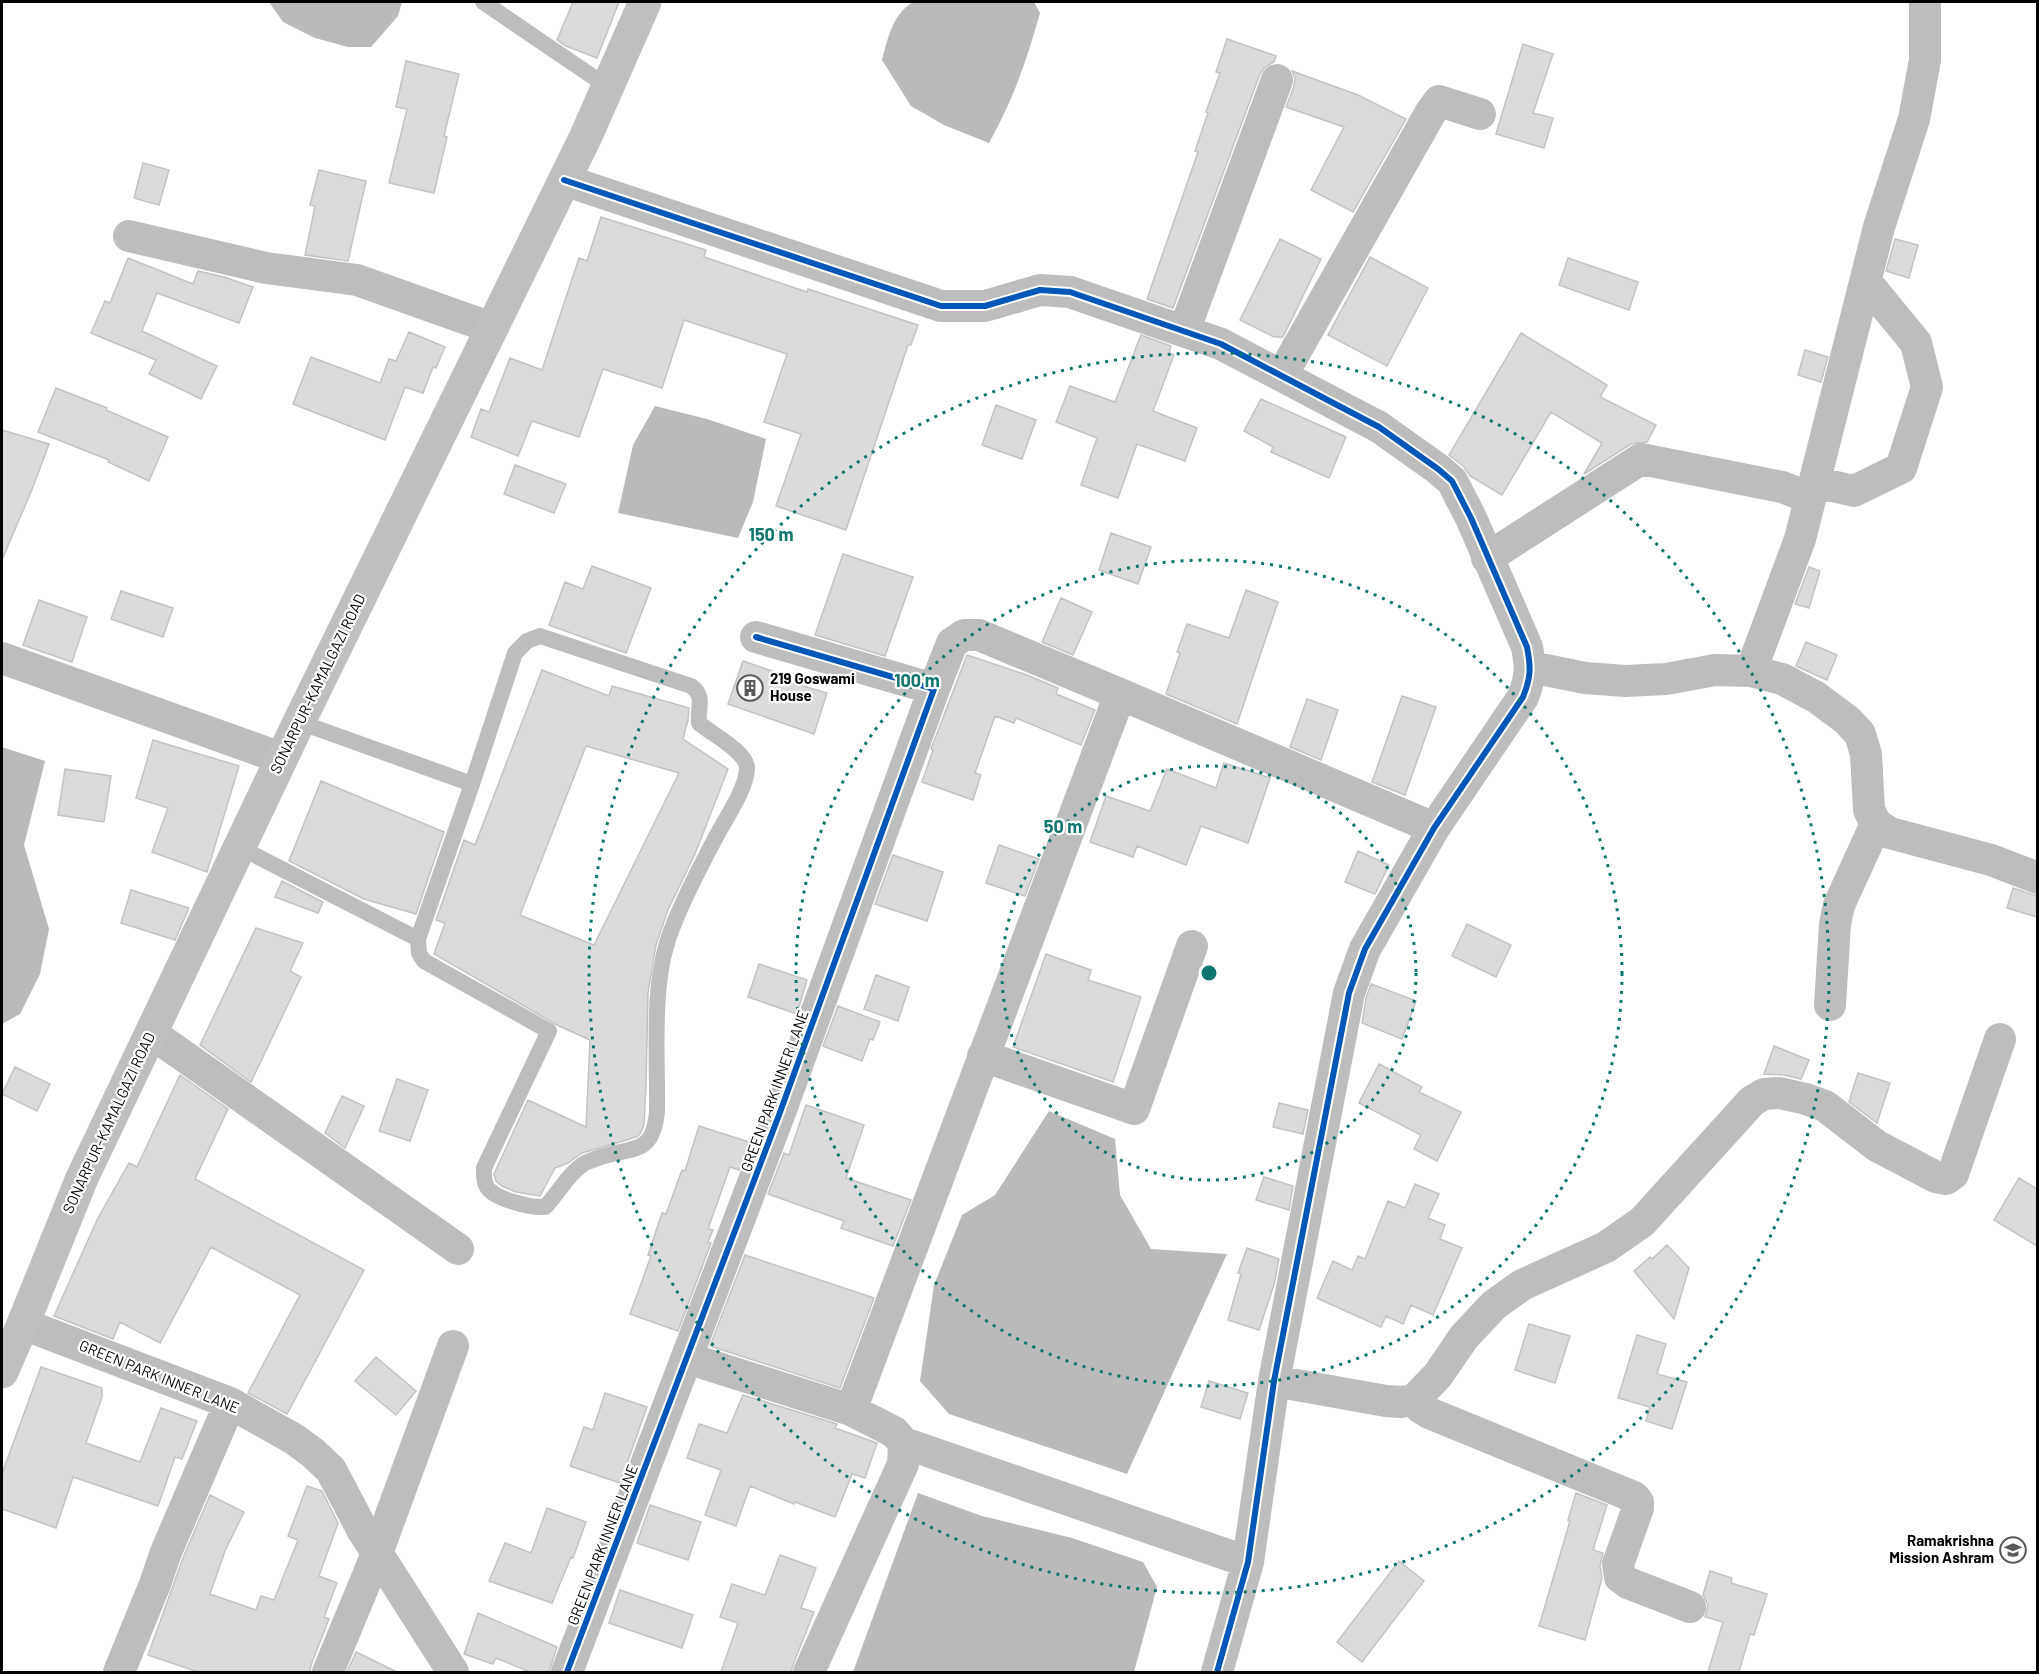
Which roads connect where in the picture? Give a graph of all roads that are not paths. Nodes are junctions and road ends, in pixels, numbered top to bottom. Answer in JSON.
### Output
{"nodes":[{"id":1,"x":483,"y":2,"type":"edge"},
{"id":2,"x":645,"y":2,"type":"edge"},
{"id":3,"x":1925,"y":2,"type":"edge"},
{"id":4,"x":1277,"y":80,"type":"dead end"},
{"id":5,"x":608,"y":87,"type":"junction"},
{"id":6,"x":1480,"y":114,"type":"dead end"},
{"id":7,"x":564,"y":180,"type":"junction"},
{"id":8,"x":129,"y":236,"type":"dead end"},
{"id":9,"x":1866,"y":282,"type":"junction"},
{"id":10,"x":492,"y":328,"type":"junction"},
{"id":11,"x":1184,"y":331,"type":"junction"},
{"id":12,"x":1282,"y":375,"type":"junction"},
{"id":13,"x":1812,"y":494,"type":"junction"},
{"id":14,"x":1487,"y":558,"type":"junction"},
{"id":15,"x":756,"y":637,"type":"dead end"},
{"id":16,"x":2,"y":658,"type":"edge"},
{"id":17,"x":1531,"y":667,"type":"junction"},
{"id":18,"x":1751,"y":671,"type":"junction"},
{"id":19,"x":934,"y":689,"type":"junction"},
{"id":20,"x":1120,"y":694,"type":"junction"},
{"id":21,"x":299,"y":722,"type":"junction"},
{"id":22,"x":281,"y":758,"type":"junction"},
{"id":23,"x":472,"y":784,"type":"junction"},
{"id":24,"x":1876,"y":824,"type":"junction"},
{"id":25,"x":1434,"y":828,"type":"junction"},
{"id":26,"x":239,"y":847,"type":"junction"},
{"id":27,"x":2037,"y":878,"type":"edge"},
{"id":28,"x":418,"y":939,"type":"junction"},
{"id":29,"x":1192,"y":946,"type":"dead end"},
{"id":30,"x":1830,"y":1005,"type":"dead end"},
{"id":31,"x":151,"y":1033,"type":"junction"},
{"id":32,"x":2000,"y":1039,"type":"dead end"},
{"id":33,"x":983,"y":1056,"type":"junction"},
{"id":34,"x":458,"y":1249,"type":"dead end"},
{"id":35,"x":23,"y":1324,"type":"junction"},
{"id":36,"x":453,"y":1346,"type":"dead end"},
{"id":37,"x":687,"y":1358,"type":"junction"},
{"id":38,"x":2,"y":1372,"type":"edge"},
{"id":39,"x":1274,"y":1381,"type":"junction"},
{"id":40,"x":1414,"y":1400,"type":"junction"},
{"id":41,"x":230,"y":1403,"type":"junction"},
{"id":42,"x":851,"y":1410,"type":"junction"},
{"id":43,"x":904,"y":1443,"type":"junction"},
{"id":44,"x":377,"y":1553,"type":"junction"},
{"id":45,"x":1248,"y":1562,"type":"junction"},
{"id":46,"x":1690,"y":1607,"type":"dead end"},
{"id":47,"x":119,"y":1672,"type":"edge"},
{"id":48,"x":328,"y":1672,"type":"edge"},
{"id":49,"x":453,"y":1672,"type":"edge"},
{"id":50,"x":567,"y":1672,"type":"edge"},
{"id":51,"x":809,"y":1672,"type":"edge"},
{"id":52,"x":1217,"y":1672,"type":"edge"}],
"edges":[{"from":1,"to":5,"type":"lane"},
{"from":2,"to":5,"type":"main road","name":"SONARPUR-KAMALGAZI ROAD"},
{"from":3,"to":9,"type":"street"},
{"from":4,"to":11,"type":"street"},
{"from":5,"to":7,"type":"main road","name":"SONARPUR-KAMALGAZI ROAD"},
{"from":6,"to":12,"type":"street"},
{"from":7,"to":10,"type":"main road","name":"SONARPUR-KAMALGAZI ROAD"},
{"from":7,"to":11,"type":"street"},
{"from":8,"to":10,"type":"street"},
{"from":9,"to":13,"type":"street"},
{"from":9,"to":13,"type":"street"},
{"from":10,"to":21,"type":"main road","name":"SONARPUR-KAMALGAZI ROAD"},
{"from":11,"to":12,"type":"street"},
{"from":12,"to":14,"type":"street"},
{"from":13,"to":14,"type":"street"},
{"from":13,"to":18,"type":"street"},
{"from":14,"to":17,"type":"street"},
{"from":15,"to":19,"type":"street"},
{"from":16,"to":22,"type":"street"},
{"from":17,"to":18,"type":"street"},
{"from":17,"to":25,"type":"street"},
{"from":18,"to":24,"type":"street"},
{"from":19,"to":20,"type":"street","name":"GREEN PARK INNER LANE"},
{"from":19,"to":37,"type":"street","name":"GREEN PARK INNER LANE"},
{"from":20,"to":25,"type":"street"},
{"from":20,"to":33,"type":"street"},
{"from":21,"to":22,"type":"main road","name":"SONARPUR-KAMALGAZI ROAD"},
{"from":21,"to":23,"type":"lane"},
{"from":22,"to":26,"type":"main road","name":"SONARPUR-KAMALGAZI ROAD"},
{"from":23,"to":28,"type":"lane"},
{"from":23,"to":28,"type":"lane"},
{"from":24,"to":27,"type":"street"},
{"from":24,"to":30,"type":"street"},
{"from":25,"to":39,"type":"street"},
{"from":26,"to":28,"type":"lane"},
{"from":26,"to":31,"type":"main road","name":"SONARPUR-KAMALGAZI ROAD"},
{"from":29,"to":33,"type":"street"},
{"from":31,"to":34,"type":"street"},
{"from":31,"to":35,"type":"main road","name":"SONARPUR-KAMALGAZI ROAD"},
{"from":32,"to":40,"type":"street"},
{"from":33,"to":42,"type":"street"},
{"from":35,"to":38,"type":"main road","name":"SONARPUR-KAMALGAZI ROAD"},
{"from":35,"to":41,"type":"street","name":"GREEN PARK INNER LANE"},
{"from":36,"to":44,"type":"street"},
{"from":37,"to":42,"type":"street"},
{"from":37,"to":50,"type":"street","name":"GREEN PARK INNER LANE"},
{"from":39,"to":40,"type":"street"},
{"from":39,"to":45,"type":"street"},
{"from":40,"to":46,"type":"street"},
{"from":41,"to":44,"type":"street","name":"GREEN PARK INNER LANE"},
{"from":41,"to":47,"type":"street"},
{"from":42,"to":43,"type":"street"},
{"from":43,"to":45,"type":"street"},
{"from":43,"to":51,"type":"street"},
{"from":44,"to":48,"type":"street"},
{"from":44,"to":49,"type":"street","name":"GREEN PARK INNER LANE"},
{"from":45,"to":52,"type":"street"}]}
